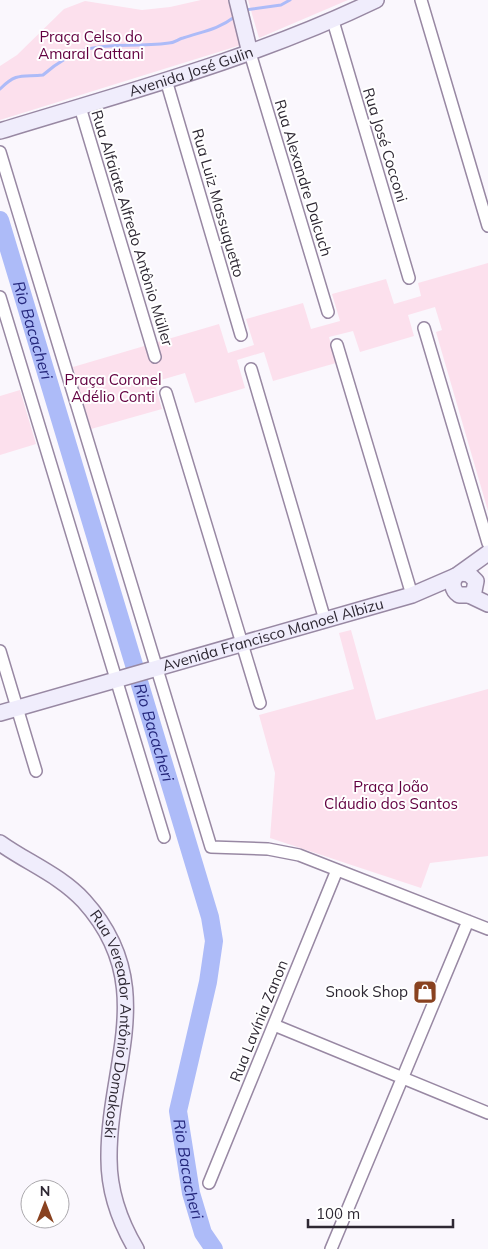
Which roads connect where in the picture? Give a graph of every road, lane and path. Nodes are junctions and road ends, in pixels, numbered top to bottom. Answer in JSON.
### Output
{"nodes":[{"id":1,"x":237,"y":0,"type":"edge"},
{"id":2,"x":376,"y":0,"type":"edge"},
{"id":3,"x":421,"y":0,"type":"edge"},
{"id":4,"x":333,"y":21,"type":"junction"},
{"id":5,"x":250,"y":53,"type":"junction"},
{"id":6,"x":166,"y":80,"type":"junction"},
{"id":7,"x":80,"y":106,"type":"junction"},
{"id":8,"x":0,"y":131,"type":"edge"},
{"id":9,"x":0,"y":152,"type":"edge"},
{"id":10,"x":488,"y":226,"type":"edge"},
{"id":11,"x":409,"y":278,"type":"dead end"},
{"id":12,"x":0,"y":297,"type":"edge"},
{"id":13,"x":328,"y":312,"type":"dead end"},
{"id":14,"x":424,"y":328,"type":"dead end"},
{"id":15,"x":241,"y":335,"type":"dead end"},
{"id":16,"x":337,"y":345,"type":"dead end"},
{"id":17,"x":156,"y":357,"type":"dead end"},
{"id":18,"x":251,"y":369,"type":"dead end"},
{"id":19,"x":166,"y":394,"type":"dead end"},
{"id":20,"x":488,"y":543,"type":"edge"},
{"id":21,"x":488,"y":554,"type":"edge"},
{"id":22,"x":465,"y":583,"type":"junction"},
{"id":23,"x":488,"y":593,"type":"edge"},
{"id":24,"x":412,"y":595,"type":"junction"},
{"id":25,"x":488,"y":604,"type":"edge"},
{"id":26,"x":325,"y":620,"type":"junction"},
{"id":27,"x":242,"y":644,"type":"junction"},
{"id":28,"x":0,"y":651,"type":"edge"},
{"id":29,"x":154,"y":669,"type":"junction"},
{"id":30,"x":120,"y":679,"type":"junction"},
{"id":31,"x":260,"y":704,"type":"dead end"},
{"id":32,"x":17,"y":708,"type":"junction"},
{"id":33,"x":0,"y":709,"type":"edge"},
{"id":34,"x":0,"y":713,"type":"edge"},
{"id":35,"x":36,"y":770,"type":"dead end"},
{"id":36,"x":164,"y":837,"type":"dead end"},
{"id":37,"x":0,"y":843,"type":"edge"},
{"id":38,"x":337,"y":870,"type":"junction"},
{"id":39,"x":468,"y":921,"type":"junction"},
{"id":40,"x":488,"y":929,"type":"edge"},
{"id":41,"x":274,"y":1024,"type":"junction"},
{"id":42,"x":402,"y":1078,"type":"junction"},
{"id":43,"x":488,"y":1113,"type":"edge"},
{"id":44,"x":208,"y":1183,"type":"dead end"},
{"id":45,"x":136,"y":1249,"type":"edge"},
{"id":46,"x":331,"y":1249,"type":"edge"}],
"edges":[{"from":1,"to":5,"type":"street"},
{"from":2,"to":4,"type":"street","name":"Avenida José Gulin"},
{"from":3,"to":10,"type":"street"},
{"from":4,"to":5,"type":"street","name":"Avenida José Gulin"},
{"from":4,"to":11,"type":"street","name":"Rua José Cocconi"},
{"from":5,"to":6,"type":"street","name":"Avenida José Gulin"},
{"from":5,"to":13,"type":"street","name":"Rua Alexandre Dalcuch"},
{"from":6,"to":7,"type":"street","name":"Avenida José Gulin"},
{"from":6,"to":15,"type":"street","name":"Rua Luiz Massuquetto"},
{"from":7,"to":8,"type":"street","name":"Avenida José Gulin"},
{"from":7,"to":17,"type":"street","name":"Rua Alfaiate Alfredo Antônio Müller"},
{"from":9,"to":29,"type":"street"},
{"from":12,"to":30,"type":"street"},
{"from":14,"to":20,"type":"street"},
{"from":16,"to":24,"type":"street"},
{"from":18,"to":26,"type":"street"},
{"from":19,"to":27,"type":"street"},
{"from":21,"to":22,"type":"street"},
{"from":22,"to":23,"type":"street"},
{"from":22,"to":24,"type":"street","name":"Avenida Francisco Manoel Albizu"},
{"from":22,"to":25,"type":"street","name":"Avenida Francisco Manoel Albizu"},
{"from":24,"to":26,"type":"street","name":"Avenida Francisco Manoel Albizu"},
{"from":26,"to":27,"type":"street","name":"Avenida Francisco Manoel Albizu"},
{"from":27,"to":29,"type":"street","name":"Avenida Francisco Manoel Albizu"},
{"from":27,"to":31,"type":"street"},
{"from":28,"to":32,"type":"street"},
{"from":29,"to":30,"type":"street","name":"Avenida Francisco Manoel Albizu"},
{"from":29,"to":38,"type":"street"},
{"from":30,"to":32,"type":"street","name":"Avenida Francisco Manoel Albizu"},
{"from":30,"to":36,"type":"street"},
{"from":32,"to":33,"type":"street","name":"Avenida Francisco Manoel Albizu"},
{"from":32,"to":34,"type":"street","name":"Avenida Francisco Manoel Albizu"},
{"from":32,"to":35,"type":"street"},
{"from":37,"to":45,"type":"street","name":"Rua Vereador Antônio Domakoski"},
{"from":38,"to":39,"type":"street"},
{"from":38,"to":41,"type":"street","name":"Rua Lavínia Zanon"},
{"from":39,"to":40,"type":"street"},
{"from":39,"to":42,"type":"street"},
{"from":41,"to":42,"type":"street"},
{"from":41,"to":44,"type":"street","name":"Rua Lavínia Zanon"},
{"from":42,"to":43,"type":"street"},
{"from":42,"to":46,"type":"street"}]}
